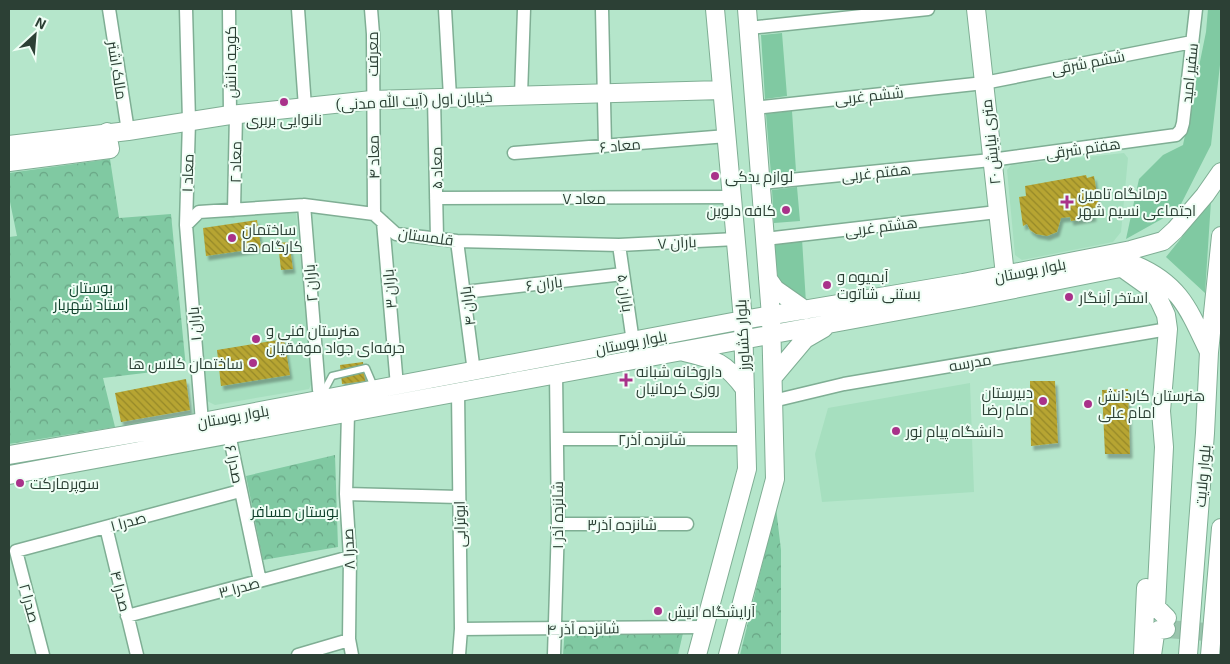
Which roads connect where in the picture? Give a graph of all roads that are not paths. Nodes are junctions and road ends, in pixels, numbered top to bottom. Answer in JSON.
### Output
{"nodes":[{"id":1,"x":109,"y":9,"type":"edge"},
{"id":2,"x":186,"y":9,"type":"edge"},
{"id":3,"x":229,"y":9,"type":"edge"},
{"id":4,"x":298,"y":9,"type":"edge"},
{"id":5,"x":371,"y":9,"type":"edge"},
{"id":6,"x":445,"y":9,"type":"edge"},
{"id":7,"x":524,"y":9,"type":"edge"},
{"id":8,"x":602,"y":9,"type":"edge"},
{"id":9,"x":715,"y":9,"type":"edge"},
{"id":10,"x":747,"y":9,"type":"edge"},
{"id":11,"x":928,"y":9,"type":"edge"},
{"id":12,"x":976,"y":9,"type":"edge"},
{"id":13,"x":1196,"y":9,"type":"edge"},
{"id":14,"x":749,"y":28,"type":"junction"},
{"id":15,"x":1192,"y":42,"type":"junction"},
{"id":16,"x":984,"y":83,"type":"junction"},
{"id":17,"x":722,"y":90,"type":"junction"},
{"id":18,"x":603,"y":93,"type":"junction"},
{"id":19,"x":521,"y":95,"type":"junction"},
{"id":20,"x":442,"y":98,"type":"junction"},
{"id":21,"x":372,"y":100,"type":"junction"},
{"id":22,"x":305,"y":107,"type":"junction"},
{"id":23,"x":754,"y":108,"type":"junction"},
{"id":24,"x":233,"y":114,"type":"junction"},
{"id":25,"x":189,"y":121,"type":"junction"},
{"id":26,"x":128,"y":131,"type":"junction"},
{"id":27,"x":108,"y":132,"type":"junction"},
{"id":28,"x":1176,"y":135,"type":"joint"},
{"id":29,"x":727,"y":136,"type":"junction"},
{"id":30,"x":9,"y":146,"type":"edge"},
{"id":31,"x":605,"y":146,"type":"junction"},
{"id":32,"x":514,"y":153,"type":"dead end"},
{"id":33,"x":991,"y":160,"type":"junction"},
{"id":34,"x":9,"y":162,"type":"edge"},
{"id":35,"x":1221,"y":172,"type":"edge"},
{"id":36,"x":761,"y":183,"type":"junction"},
{"id":37,"x":732,"y":197,"type":"junction"},
{"id":38,"x":436,"y":198,"type":"junction"},
{"id":39,"x":304,"y":205,"type":"junction"},
{"id":40,"x":234,"y":210,"type":"junction"},
{"id":41,"x":997,"y":212,"type":"junction"},
{"id":42,"x":378,"y":218,"type":"junction"},
{"id":43,"x":186,"y":225,"type":"junction"},
{"id":44,"x":1221,"y":236,"type":"edge"},
{"id":45,"x":437,"y":238,"type":"junction"},
{"id":46,"x":736,"y":239,"type":"junction"},
{"id":47,"x":765,"y":239,"type":"junction"},
{"id":48,"x":457,"y":241,"type":"junction"},
{"id":49,"x":619,"y":245,"type":"junction"},
{"id":50,"x":1129,"y":261,"type":"junction"},
{"id":51,"x":623,"y":274,"type":"junction"},
{"id":52,"x":1005,"y":275,"type":"junction"},
{"id":53,"x":768,"y":282,"type":"junction"},
{"id":54,"x":740,"y":289,"type":"junction"},
{"id":55,"x":466,"y":292,"type":"junction"},
{"id":56,"x":805,"y":310,"type":"junction"},
{"id":57,"x":771,"y":316,"type":"junction"},
{"id":58,"x":743,"y":320,"type":"junction"},
{"id":59,"x":835,"y":322,"type":"junction"},
{"id":60,"x":1168,"y":329,"type":"junction"},
{"id":61,"x":772,"y":333,"type":"junction"},
{"id":62,"x":743,"y":338,"type":"junction"},
{"id":63,"x":633,"y":342,"type":"junction"},
{"id":64,"x":679,"y":350,"type":"junction"},
{"id":65,"x":1208,"y":352,"type":"junction"},
{"id":66,"x":474,"y":372,"type":"junction"},
{"id":67,"x":556,"y":374,"type":"junction"},
{"id":68,"x":499,"y":376,"type":"junction"},
{"id":69,"x":397,"y":386,"type":"junction"},
{"id":70,"x":745,"y":387,"type":"junction"},
{"id":71,"x":773,"y":388,"type":"junction"},
{"id":72,"x":458,"y":392,"type":"junction"},
{"id":73,"x":319,"y":395,"type":"junction"},
{"id":74,"x":1161,"y":411,"type":"junction"},
{"id":75,"x":348,"y":413,"type":"junction"},
{"id":76,"x":202,"y":422,"type":"junction"},
{"id":77,"x":229,"y":434,"type":"junction"},
{"id":78,"x":557,"y":439,"type":"junction"},
{"id":79,"x":746,"y":439,"type":"junction"},
{"id":80,"x":11,"y":453,"type":"edge"},
{"id":81,"x":9,"y":474,"type":"edge"},
{"id":82,"x":240,"y":491,"type":"junction"},
{"id":83,"x":346,"y":494,"type":"junction"},
{"id":84,"x":459,"y":497,"type":"junction"},
{"id":85,"x":558,"y":524,"type":"junction"},
{"id":86,"x":687,"y":524,"type":"dead end"},
{"id":87,"x":106,"y":527,"type":"junction"},
{"id":88,"x":1221,"y":528,"type":"edge"},
{"id":89,"x":16,"y":551,"type":"joint"},
{"id":90,"x":350,"y":558,"type":"junction"},
{"id":91,"x":260,"y":581,"type":"junction"},
{"id":92,"x":1219,"y":596,"type":"edge"},
{"id":93,"x":1146,"y":606,"type":"junction"},
{"id":94,"x":127,"y":616,"type":"junction"},
{"id":95,"x":1167,"y":624,"type":"junction"},
{"id":96,"x":704,"y":627,"type":"junction"},
{"id":97,"x":556,"y":628,"type":"junction"},
{"id":98,"x":461,"y":630,"type":"junction"},
{"id":99,"x":349,"y":640,"type":"junction"},
{"id":100,"x":43,"y":655,"type":"edge"},
{"id":101,"x":137,"y":655,"type":"edge"},
{"id":102,"x":298,"y":655,"type":"edge"},
{"id":103,"x":352,"y":655,"type":"edge"},
{"id":104,"x":460,"y":655,"type":"edge"},
{"id":105,"x":554,"y":655,"type":"edge"},
{"id":106,"x":697,"y":655,"type":"edge"},
{"id":107,"x":728,"y":655,"type":"edge"},
{"id":108,"x":1143,"y":655,"type":"edge"},
{"id":109,"x":1152,"y":655,"type":"edge"},
{"id":110,"x":1188,"y":655,"type":"edge"},
{"id":111,"x":1210,"y":655,"type":"edge"}],
"edges":[{"from":1,"to":26,"type":"street","name":"مالک اشتر"},
{"from":2,"to":25,"type":"street","name":"معاد ۱"},
{"from":3,"to":24,"type":"street","name":"کوچه دانش"},
{"from":4,"to":22,"type":"street"},
{"from":5,"to":21,"type":"street","name":"معرفت"},
{"from":6,"to":20,"type":"street","name":"معاد ۵"},
{"from":7,"to":19,"type":"street"},
{"from":8,"to":18,"type":"street"},
{"from":9,"to":17,"type":"main road","name":"بلوار کشاورز"},
{"from":10,"to":14,"type":"main road","name":"بلوار کشاورز"},
{"from":11,"to":14,"type":"street"},
{"from":12,"to":16,"type":"main road","name":"۲۰ متری نیایش"},
{"from":13,"to":15,"type":"street","name":"سفیر امید"},
{"from":14,"to":23,"type":"main road","name":"بلوار کشاورز"},
{"from":15,"to":16,"type":"street","name":"ششم شرقی"},
{"from":15,"to":28,"type":"street","name":"سفیر امید"},
{"from":16,"to":23,"type":"street","name":"ششم غربی"},
{"from":16,"to":33,"type":"main road","name":"۲۰ متری نیایش"},
{"from":17,"to":18,"type":"main road","name":"خیابان اول (آیت الله مدنی)"},
{"from":17,"to":29,"type":"main road","name":"بلوار کشاورز"},
{"from":18,"to":19,"type":"main road","name":"خیابان اول (آیت الله مدنی)"},
{"from":18,"to":31,"type":"street"},
{"from":19,"to":20,"type":"main road","name":"خیابان اول (آیت الله مدنی)"},
{"from":20,"to":21,"type":"main road","name":"خیابان اول (آیت الله مدنی)"},
{"from":20,"to":38,"type":"street","name":"معاد ۵"},
{"from":21,"to":22,"type":"main road","name":"خیابان اول (آیت الله مدنی)"},
{"from":21,"to":42,"type":"street","name":"معاد ۴"},
{"from":22,"to":24,"type":"main road","name":"خیابان اول (آیت الله مدنی)"},
{"from":23,"to":36,"type":"main road","name":"بلوار کشاورز"},
{"from":24,"to":25,"type":"main road","name":"خیابان اول (آیت الله مدنی)"},
{"from":24,"to":40,"type":"street","name":"معاد ۲"},
{"from":25,"to":26,"type":"main road","name":"خیابان اول (آیت الله مدنی)"},
{"from":25,"to":43,"type":"street","name":"معاد ۱"},
{"from":26,"to":27,"type":"main road","name":"خیابان اول (آیت الله مدنی)"},
{"from":27,"to":30,"type":"main road","name":"خیابان اول (آیت الله مدنی)"},
{"from":27,"to":34,"type":"main road"},
{"from":28,"to":33,"type":"street","name":"هفتم شرقی"},
{"from":29,"to":31,"type":"street","name":"معاد ۶"},
{"from":29,"to":37,"type":"main road","name":"بلوار کشاورز"},
{"from":31,"to":32,"type":"street","name":"معاد ۶"},
{"from":33,"to":36,"type":"street","name":"هفتم غربی"},
{"from":33,"to":41,"type":"main road","name":"۲۰ متری نیایش"},
{"from":35,"to":50,"type":"main road","name":"بلوار بوستان"},
{"from":36,"to":47,"type":"main road","name":"بلوار کشاورز"},
{"from":37,"to":38,"type":"street","name":"معاد ۷"},
{"from":37,"to":46,"type":"main road","name":"بلوار کشاورز"},
{"from":38,"to":45,"type":"street","name":"معاد ۵"},
{"from":39,"to":40,"type":"street","name":"قلمستان"},
{"from":39,"to":42,"type":"street","name":"قلمستان"},
{"from":39,"to":73,"type":"street","name":"باران ۲"},
{"from":40,"to":43,"type":"street","name":"قلمستان"},
{"from":41,"to":47,"type":"street","name":"هشتم غربی"},
{"from":41,"to":52,"type":"main road","name":"۲۰ متری نیایش"},
{"from":42,"to":45,"type":"street","name":"قلمستان"},
{"from":42,"to":69,"type":"street","name":"باران ۳"},
{"from":43,"to":76,"type":"street","name":"باران ۱"},
{"from":44,"to":65,"type":"main road","name":"بلوار ولایت"},
{"from":45,"to":48,"type":"street","name":"قلمستان"},
{"from":46,"to":49,"type":"street","name":"باران ۷"},
{"from":46,"to":54,"type":"main road","name":"بلوار کشاورز"},
{"from":47,"to":53,"type":"main road","name":"بلوار کشاورز"},
{"from":48,"to":49,"type":"street","name":"قلمستان"},
{"from":48,"to":55,"type":"street","name":"باران ۴"},
{"from":49,"to":51,"type":"street","name":"باران ۵"},
{"from":50,"to":52,"type":"main road","name":"بلوار بوستان"},
{"from":50,"to":59,"type":"main road","name":"بلوار بوستان"},
{"from":50,"to":60,"type":"main road"},
{"from":50,"to":65,"type":"main road"},
{"from":51,"to":55,"type":"street","name":"باران ۶"},
{"from":51,"to":63,"type":"street","name":"باران ۵"},
{"from":52,"to":56,"type":"main road","name":"بلوار بوستان"},
{"from":53,"to":54,"type":"main road"},
{"from":53,"to":56,"type":"main road"},
{"from":53,"to":57,"type":"main road","name":"بلوار کشاورز"},
{"from":54,"to":58,"type":"main road","name":"بلوار کشاورز"},
{"from":55,"to":66,"type":"street","name":"باران ۴"},
{"from":56,"to":57,"type":"main road","name":"بلوار بوستان"},
{"from":57,"to":58,"type":"main road","name":"بلوار بوستان"},
{"from":57,"to":61,"type":"main road","name":"بلوار کشاورز"},
{"from":58,"to":62,"type":"main road","name":"بلوار کشاورز"},
{"from":58,"to":63,"type":"main road","name":"بلوار بوستان"},
{"from":59,"to":61,"type":"main road","name":"بلوار بوستان"},
{"from":59,"to":71,"type":"main road"},
{"from":60,"to":71,"type":"street","name":"مدرسه"},
{"from":60,"to":74,"type":"main road"},
{"from":61,"to":62,"type":"main road","name":"بلوار بوستان"},
{"from":61,"to":71,"type":"main road","name":"بلوار کشاورز"},
{"from":62,"to":64,"type":"main road","name":"بلوار بوستان"},
{"from":62,"to":70,"type":"main road","name":"بلوار کشاورز"},
{"from":63,"to":68,"type":"main road","name":"بلوار بوستان"},
{"from":64,"to":67,"type":"main road","name":"بلوار بوستان"},
{"from":64,"to":70,"type":"main road"},
{"from":65,"to":110,"type":"main road","name":"بلوار ولایت"},
{"from":66,"to":68,"type":"main road","name":"بلوار بوستان"},
{"from":66,"to":69,"type":"main road","name":"بلوار بوستان"},
{"from":67,"to":68,"type":"main road","name":"بلوار بوستان"},
{"from":67,"to":78,"type":"street","name":"شانزده آذر ۱"},
{"from":68,"to":72,"type":"main road","name":"بلوار بوستان"},
{"from":69,"to":73,"type":"main road","name":"بلوار بوستان"},
{"from":70,"to":71,"type":"main road"},
{"from":70,"to":79,"type":"main road","name":"بلوار کشاورز"},
{"from":71,"to":107,"type":"main road","name":"بلوار کشاورز"},
{"from":72,"to":75,"type":"main road","name":"بلوار بوستان"},
{"from":72,"to":84,"type":"street","name":"ابوترابی"},
{"from":73,"to":76,"type":"main road","name":"بلوار بوستان"},
{"from":74,"to":93,"type":"main road"},
{"from":74,"to":95,"type":"main road"},
{"from":75,"to":77,"type":"main road","name":"بلوار بوستان"},
{"from":75,"to":83,"type":"street","name":"صدرا ۸"},
{"from":76,"to":80,"type":"main road","name":"بلوار بوستان"},
{"from":77,"to":81,"type":"main road","name":"بلوار بوستان"},
{"from":77,"to":82,"type":"street","name":"صدرا ۶"},
{"from":78,"to":79,"type":"street","name":"شانزده آذر۲"},
{"from":78,"to":85,"type":"street","name":"شانزده آذر ۱"},
{"from":79,"to":96,"type":"main road","name":"بلوار کشاورز"},
{"from":82,"to":87,"type":"street","name":"صدرا ۱"},
{"from":82,"to":91,"type":"street","name":"صدرا ۶"},
{"from":83,"to":84,"type":"street"},
{"from":83,"to":90,"type":"street","name":"صدرا ۸"},
{"from":84,"to":98,"type":"street","name":"ابوترابی"},
{"from":85,"to":86,"type":"street","name":"شانزده آذر۳"},
{"from":85,"to":97,"type":"street","name":"شانزده آذر ۱"},
{"from":87,"to":89,"type":"street","name":"صدرا ۱"},
{"from":87,"to":94,"type":"street","name":"صدرا ۴"},
{"from":88,"to":92,"type":"main road"},
{"from":89,"to":100,"type":"street","name":"صدرا ۲"},
{"from":90,"to":91,"type":"street","name":"صدرا ۳"},
{"from":90,"to":99,"type":"street","name":"صدرا ۸"},
{"from":91,"to":94,"type":"street","name":"صدرا ۳"},
{"from":92,"to":111,"type":"main road"},
{"from":93,"to":95,"type":"main road"},
{"from":93,"to":108,"type":"main road"},
{"from":94,"to":101,"type":"street","name":"صدرا ۴"},
{"from":95,"to":109,"type":"main road"},
{"from":96,"to":97,"type":"street","name":"شانزده آذر ۴"},
{"from":96,"to":106,"type":"main road","name":"بلوار کشاورز"},
{"from":97,"to":98,"type":"street","name":"شانزده آذر ۴"},
{"from":97,"to":105,"type":"street","name":"شانزده آذر ۱"},
{"from":98,"to":104,"type":"street","name":"ابوترابی"},
{"from":99,"to":102,"type":"street"},
{"from":99,"to":103,"type":"street","name":"صدرا ۸"}]}
